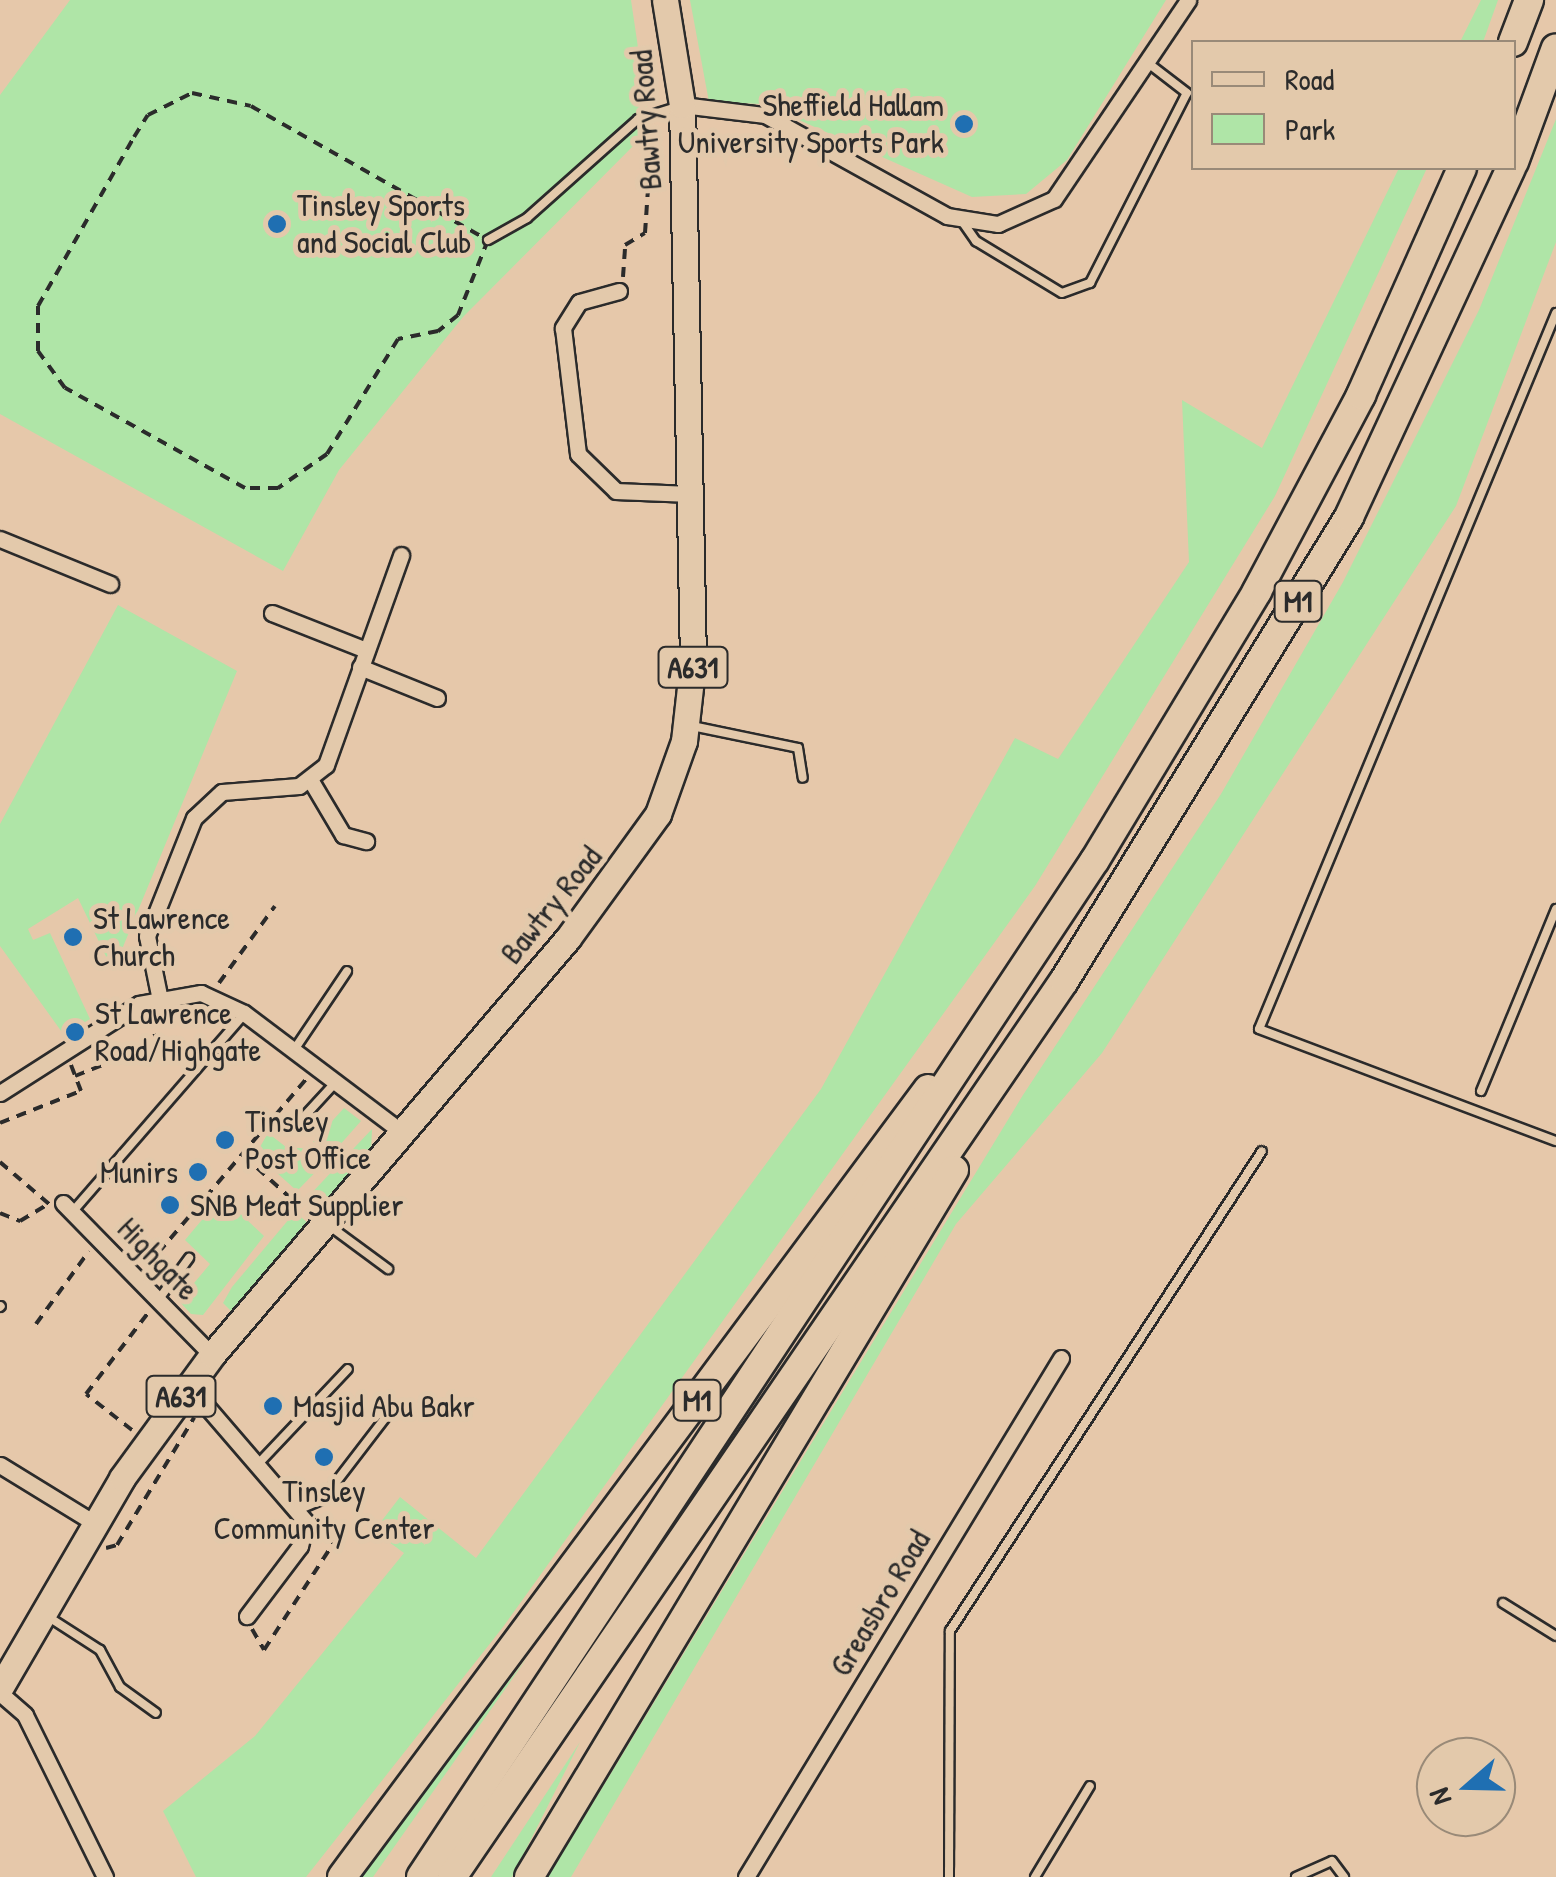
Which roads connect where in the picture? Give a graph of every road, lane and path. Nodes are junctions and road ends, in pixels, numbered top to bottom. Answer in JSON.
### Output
{"nodes":[{"id":1,"x":666,"y":0,"type":"edge"},
{"id":2,"x":1188,"y":0,"type":"edge"},
{"id":3,"x":1529,"y":0,"type":"edge"},
{"id":4,"x":1514,"y":40,"type":"edge"},
{"id":5,"x":1556,"y":48,"type":"edge"},
{"id":6,"x":1148,"y":63,"type":"junction"},
{"id":7,"x":682,"y":105,"type":"junction"},
{"id":8,"x":1516,"y":154,"type":"edge"},
{"id":9,"x":683,"y":156,"type":"junction"},
{"id":10,"x":1461,"y":170,"type":"edge"},
{"id":11,"x":1510,"y":170,"type":"edge"},
{"id":12,"x":964,"y":224,"type":"junction"},
{"id":13,"x":488,"y":240,"type":"junction"},
{"id":14,"x":619,"y":291,"type":"joint"},
{"id":15,"x":1556,"y":313,"type":"edge"},
{"id":16,"x":690,"y":494,"type":"junction"},
{"id":17,"x":0,"y":539,"type":"edge"},
{"id":18,"x":401,"y":555,"type":"dead end"},
{"id":19,"x":110,"y":584,"type":"dead end"},
{"id":20,"x":272,"y":614,"type":"dead end"},
{"id":21,"x":366,"y":650,"type":"junction"},
{"id":22,"x":360,"y":667,"type":"junction"},
{"id":23,"x":436,"y":698,"type":"dead end"},
{"id":24,"x":687,"y":724,"type":"junction"},
{"id":25,"x":803,"y":778,"type":"dead end"},
{"id":26,"x":312,"y":781,"type":"junction"},
{"id":27,"x":366,"y":841,"type":"dead end"},
{"id":28,"x":274,"y":906,"type":"dead end"},
{"id":29,"x":1556,"y":909,"type":"edge"},
{"id":30,"x":1053,"y":924,"type":"junction"},
{"id":31,"x":347,"y":971,"type":"dead end"},
{"id":32,"x":210,"y":996,"type":"junction"},
{"id":33,"x":151,"y":999,"type":"junction"},
{"id":34,"x":1043,"y":1011,"type":"junction"},
{"id":35,"x":244,"y":1013,"type":"junction"},
{"id":36,"x":294,"y":1050,"type":"junction"},
{"id":37,"x":66,"y":1052,"type":"junction"},
{"id":38,"x":316,"y":1068,"type":"junction"},
{"id":39,"x":75,"y":1076,"type":"junction"},
{"id":40,"x":336,"y":1082,"type":"junction"},
{"id":41,"x":1481,"y":1091,"type":"dead end"},
{"id":42,"x":0,"y":1093,"type":"edge"},
{"id":43,"x":301,"y":1120,"type":"dead end"},
{"id":44,"x":0,"y":1122,"type":"edge"},
{"id":45,"x":402,"y":1132,"type":"junction"},
{"id":46,"x":1556,"y":1141,"type":"edge"},
{"id":47,"x":1262,"y":1150,"type":"dead end"},
{"id":48,"x":243,"y":1155,"type":"junction"},
{"id":49,"x":0,"y":1162,"type":"edge"},
{"id":50,"x":296,"y":1203,"type":"dead end"},
{"id":51,"x":61,"y":1206,"type":"junction"},
{"id":52,"x":0,"y":1213,"type":"edge"},
{"id":53,"x":323,"y":1221,"type":"junction"},
{"id":54,"x":100,"y":1236,"type":"junction"},
{"id":55,"x":189,"y":1258,"type":"dead end"},
{"id":56,"x":388,"y":1269,"type":"dead end"},
{"id":57,"x":138,"y":1277,"type":"junction"},
{"id":58,"x":158,"y":1299,"type":"junction"},
{"id":59,"x":36,"y":1324,"type":"dead end"},
{"id":60,"x":212,"y":1355,"type":"junction"},
{"id":61,"x":1061,"y":1358,"type":"dead end"},
{"id":62,"x":348,"y":1370,"type":"dead end"},
{"id":63,"x":196,"y":1393,"type":"junction"},
{"id":64,"x":395,"y":1406,"type":"dead end"},
{"id":65,"x":147,"y":1442,"type":"junction"},
{"id":66,"x":259,"y":1463,"type":"junction"},
{"id":67,"x":0,"y":1465,"type":"edge"},
{"id":68,"x":317,"y":1502,"type":"junction"},
{"id":69,"x":300,"y":1509,"type":"junction"},
{"id":70,"x":89,"y":1535,"type":"junction"},
{"id":71,"x":1503,"y":1604,"type":"dead end"},
{"id":72,"x":43,"y":1614,"type":"junction"},
{"id":73,"x":247,"y":1616,"type":"joint"},
{"id":74,"x":1556,"y":1636,"type":"edge"},
{"id":75,"x":0,"y":1691,"type":"edge"},
{"id":76,"x":156,"y":1713,"type":"dead end"},
{"id":77,"x":1090,"y":1786,"type":"dead end"},
{"id":78,"x":105,"y":1877,"type":"edge"},
{"id":79,"x":342,"y":1877,"type":"edge"},
{"id":80,"x":421,"y":1877,"type":"edge"},
{"id":81,"x":452,"y":1877,"type":"edge"},
{"id":82,"x":529,"y":1877,"type":"edge"},
{"id":83,"x":746,"y":1877,"type":"edge"},
{"id":84,"x":948,"y":1877,"type":"edge"},
{"id":85,"x":1035,"y":1877,"type":"edge"},
{"id":86,"x":1296,"y":1877,"type":"edge"},
{"id":87,"x":1344,"y":1877,"type":"edge"}],
"edges":[{"from":1,"to":7,"type":"main road","name":"Bawtry Road","number":"A631"},
{"from":2,"to":6,"type":"street"},
{"from":3,"to":4,"type":"highway"},
{"from":5,"to":8,"type":"highway","number":"M1"},
{"from":6,"to":12,"type":"street"},
{"from":6,"to":12,"type":"lane"},
{"from":7,"to":9,"type":"main road","name":"Bawtry Road","number":"A631"},
{"from":7,"to":12,"type":"street"},
{"from":7,"to":13,"type":"lane"},
{"from":9,"to":14,"type":"path"},
{"from":9,"to":16,"type":"main road","name":"Bawtry Road","number":"A631"},
{"from":10,"to":30,"type":"highway","number":"M1"},
{"from":11,"to":34,"type":"highway","number":"M1"},
{"from":13,"to":13,"type":"path"},
{"from":14,"to":16,"type":"street"},
{"from":15,"to":46,"type":"lane"},
{"from":16,"to":24,"type":"main road","name":"Bawtry Road","number":"A631"},
{"from":17,"to":19,"type":"street"},
{"from":18,"to":21,"type":"street"},
{"from":20,"to":21,"type":"street"},
{"from":21,"to":22,"type":"street"},
{"from":22,"to":23,"type":"street"},
{"from":22,"to":26,"type":"street"},
{"from":24,"to":25,"type":"lane"},
{"from":24,"to":45,"type":"main road","name":"Bawtry Road","number":"A631"},
{"from":26,"to":27,"type":"street"},
{"from":26,"to":33,"type":"street"},
{"from":28,"to":32,"type":"path"},
{"from":29,"to":41,"type":"lane"},
{"from":30,"to":79,"type":"highway","number":"M1"},
{"from":30,"to":80,"type":"highway","number":"M1"},
{"from":31,"to":36,"type":"lane"},
{"from":32,"to":33,"type":"street"},
{"from":32,"to":35,"type":"street"},
{"from":33,"to":37,"type":"street"},
{"from":33,"to":39,"type":"path"},
{"from":34,"to":81,"type":"highway","number":"M1"},
{"from":34,"to":82,"type":"highway"},
{"from":35,"to":36,"type":"street"},
{"from":35,"to":51,"type":"lane"},
{"from":36,"to":38,"type":"street"},
{"from":37,"to":39,"type":"path"},
{"from":37,"to":42,"type":"street"},
{"from":38,"to":40,"type":"street"},
{"from":38,"to":48,"type":"path"},
{"from":39,"to":44,"type":"path"},
{"from":40,"to":43,"type":"lane"},
{"from":40,"to":45,"type":"street"},
{"from":45,"to":53,"type":"main road","name":"Bawtry Road","number":"A631"},
{"from":47,"to":84,"type":"lane"},
{"from":48,"to":50,"type":"path"},
{"from":48,"to":57,"type":"path"},
{"from":49,"to":51,"type":"path"},
{"from":51,"to":52,"type":"path"},
{"from":51,"to":54,"type":"street","name":"Highgate"},
{"from":53,"to":56,"type":"lane"},
{"from":53,"to":60,"type":"main road","name":"Bawtry Road","number":"A631"},
{"from":54,"to":57,"type":"street","name":"Highgate"},
{"from":54,"to":59,"type":"path"},
{"from":55,"to":58,"type":"lane"},
{"from":57,"to":58,"type":"street","name":"Highgate"},
{"from":58,"to":60,"type":"street","name":"Highgate"},
{"from":58,"to":65,"type":"path"},
{"from":60,"to":63,"type":"main road","name":"Bawtry Road","number":"A631"},
{"from":61,"to":83,"type":"street","name":"Greasbro Road"},
{"from":62,"to":66,"type":"lane"},
{"from":63,"to":65,"type":"main road","name":"Bawtry Road","number":"A631"},
{"from":63,"to":66,"type":"street"},
{"from":63,"to":70,"type":"path"},
{"from":64,"to":68,"type":"lane"},
{"from":65,"to":70,"type":"main road","name":"Bawtry Road","number":"A631"},
{"from":66,"to":69,"type":"street"},
{"from":67,"to":70,"type":"street"},
{"from":68,"to":69,"type":"lane"},
{"from":68,"to":73,"type":"path"},
{"from":69,"to":73,"type":"street"},
{"from":70,"to":72,"type":"main road","name":"Bawtry Road","number":"A631"},
{"from":71,"to":74,"type":"lane"},
{"from":72,"to":75,"type":"main road","name":"Bawtry Road","number":"A631"},
{"from":72,"to":76,"type":"lane"},
{"from":75,"to":78,"type":"street"},
{"from":77,"to":85,"type":"lane"},
{"from":86,"to":87,"type":"lane"}]}
